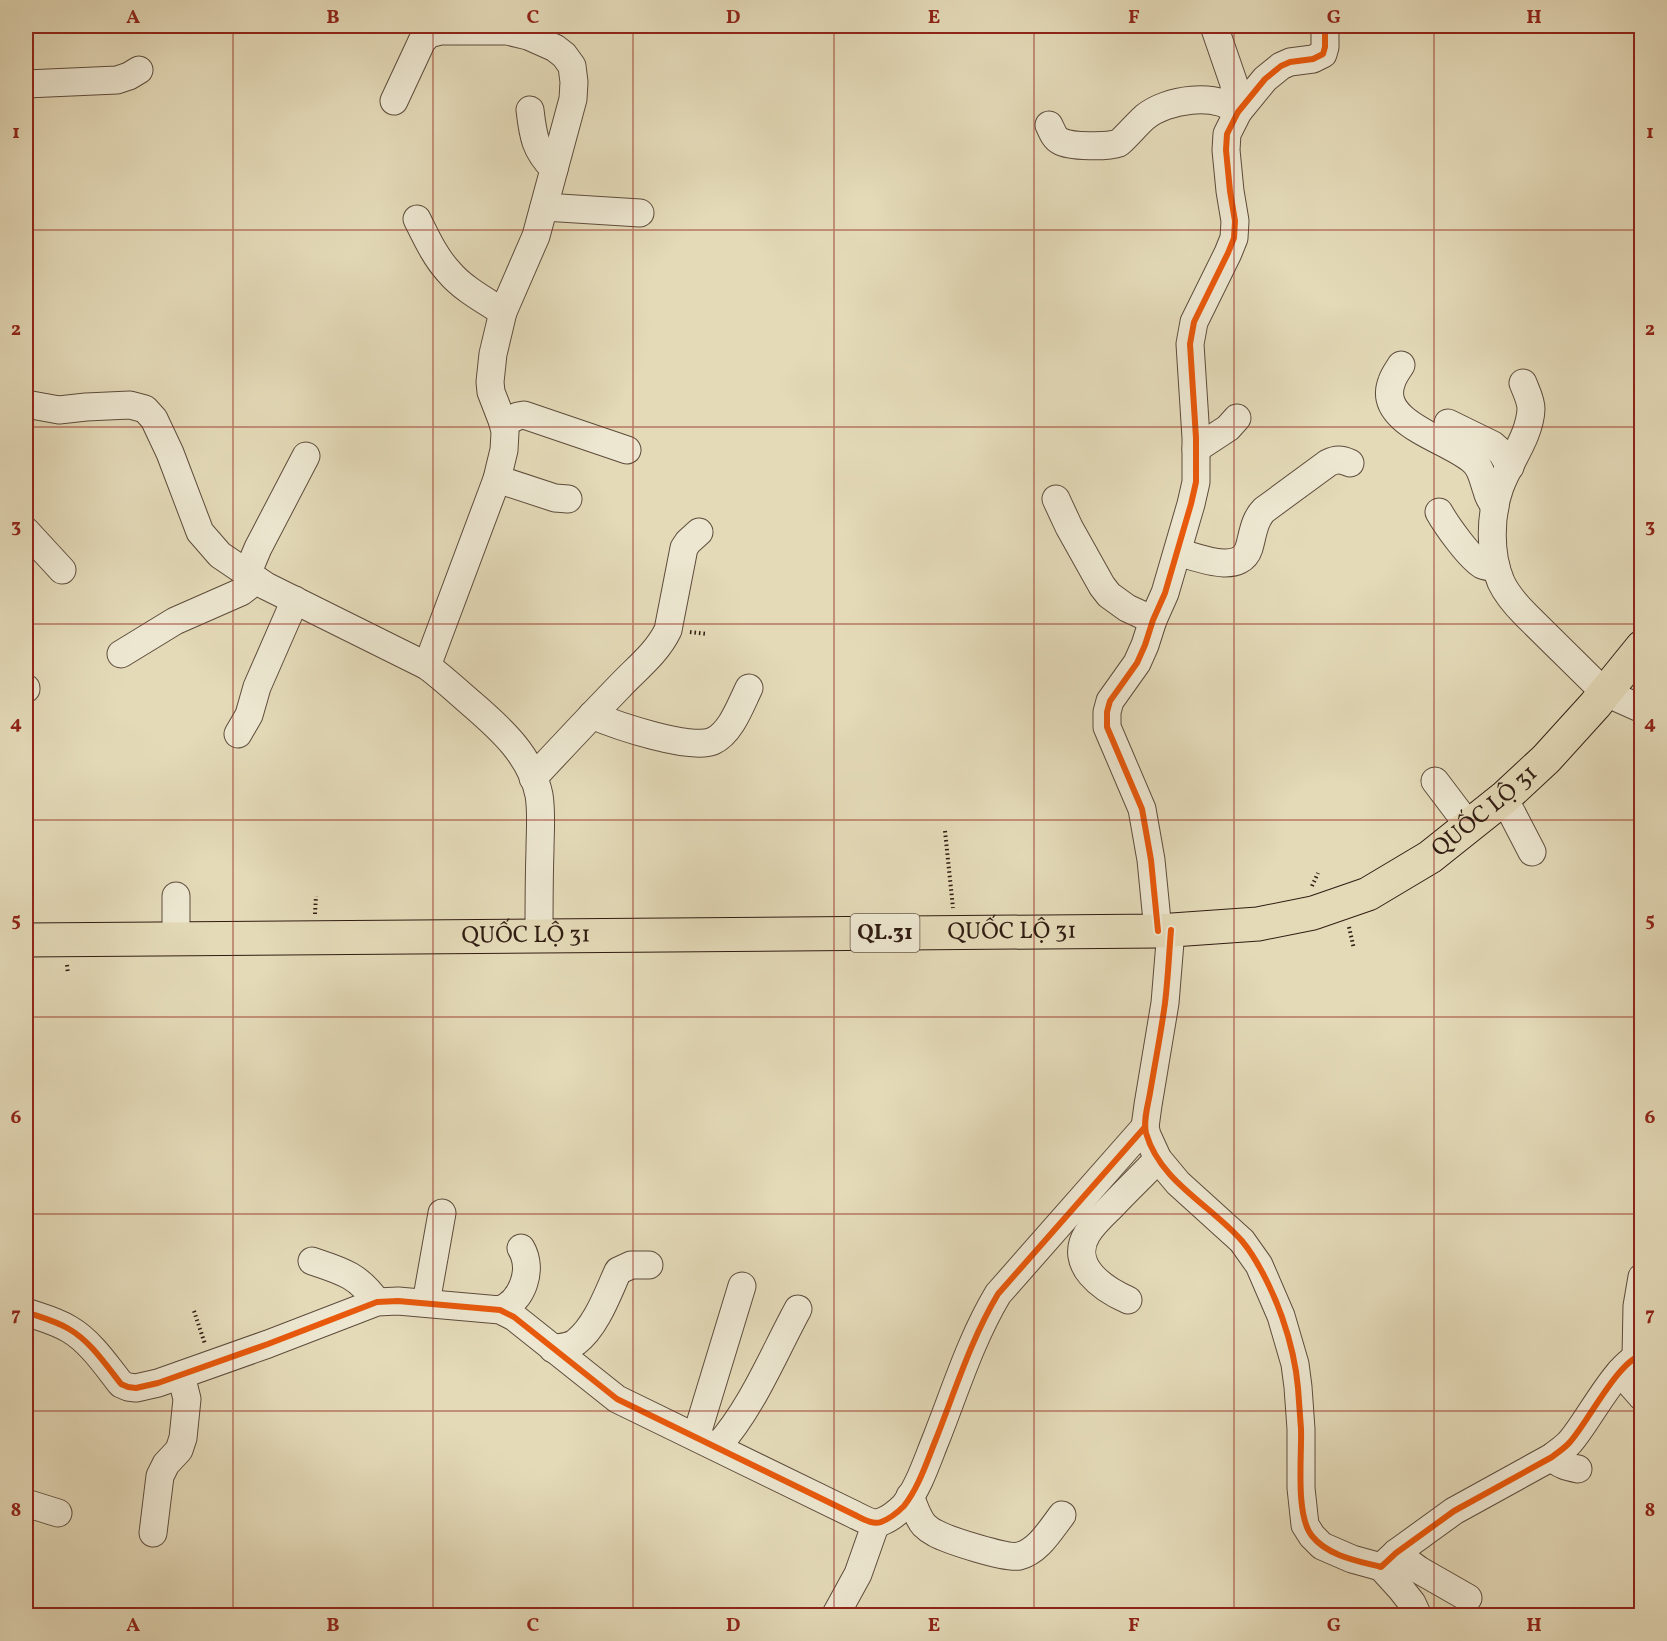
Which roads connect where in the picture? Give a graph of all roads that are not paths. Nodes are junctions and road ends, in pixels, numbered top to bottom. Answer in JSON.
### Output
{"nodes":[{"id":1,"x":1214,"y":26,"type":"edge"},
{"id":2,"x":1325,"y":26,"type":"edge"},
{"id":3,"x":139,"y":70,"type":"dead end"},
{"id":4,"x":26,"y":84,"type":"edge"},
{"id":5,"x":394,"y":101,"type":"dead end"},
{"id":6,"x":530,"y":110,"type":"dead end"},
{"id":7,"x":1236,"y":111,"type":"junction"},
{"id":8,"x":1048,"y":125,"type":"dead end"},
{"id":9,"x":554,"y":170,"type":"junction"},
{"id":10,"x":544,"y":207,"type":"junction"},
{"id":11,"x":640,"y":213,"type":"dead end"},
{"id":12,"x":417,"y":219,"type":"dead end"},
{"id":13,"x":503,"y":312,"type":"junction"},
{"id":14,"x":1401,"y":365,"type":"dead end"},
{"id":15,"x":1523,"y":383,"type":"dead end"},
{"id":16,"x":26,"y":404,"type":"edge"},
{"id":17,"x":1237,"y":418,"type":"dead end"},
{"id":18,"x":503,"y":423,"type":"junction"},
{"id":19,"x":1448,"y":423,"type":"dead end"},
{"id":20,"x":1196,"y":449,"type":"junction"},
{"id":21,"x":627,"y":450,"type":"dead end"},
{"id":22,"x":306,"y":456,"type":"dead end"},
{"id":23,"x":1350,"y":463,"type":"dead end"},
{"id":24,"x":1509,"y":466,"type":"junction"},
{"id":25,"x":497,"y":479,"type":"junction"},
{"id":26,"x":568,"y":499,"type":"dead end"},
{"id":27,"x":1056,"y":499,"type":"dead end"},
{"id":28,"x":1495,"y":507,"type":"junction"},
{"id":29,"x":1439,"y":512,"type":"dead end"},
{"id":30,"x":26,"y":531,"type":"edge"},
{"id":31,"x":699,"y":532,"type":"dead end"},
{"id":32,"x":1178,"y":552,"type":"junction"},
{"id":33,"x":1496,"y":567,"type":"junction"},
{"id":34,"x":62,"y":570,"type":"dead end"},
{"id":35,"x":252,"y":577,"type":"junction"},
{"id":36,"x":295,"y":600,"type":"junction"},
{"id":37,"x":1153,"y":620,"type":"junction"},
{"id":38,"x":1641,"y":647,"type":"edge"},
{"id":39,"x":121,"y":654,"type":"dead end"},
{"id":40,"x":427,"y":666,"type":"junction"},
{"id":41,"x":749,"y":688,"type":"dead end"},
{"id":42,"x":1600,"y":699,"type":"junction"},
{"id":43,"x":1641,"y":709,"type":"edge"},
{"id":44,"x":592,"y":715,"type":"junction"},
{"id":45,"x":1641,"y":725,"type":"edge"},
{"id":46,"x":238,"y":734,"type":"dead end"},
{"id":47,"x":533,"y":777,"type":"junction"},
{"id":48,"x":1435,"y":781,"type":"dead end"},
{"id":49,"x":1504,"y":798,"type":"junction"},
{"id":50,"x":1469,"y":826,"type":"junction"},
{"id":51,"x":1532,"y":852,"type":"dead end"},
{"id":52,"x":176,"y":896,"type":"dead end"},
{"id":53,"x":1164,"y":931,"type":"junction"},
{"id":54,"x":539,"y":937,"type":"junction"},
{"id":55,"x":26,"y":940,"type":"edge"},
{"id":56,"x":176,"y":940,"type":"junction"},
{"id":57,"x":1145,"y":1127,"type":"junction"},
{"id":58,"x":1158,"y":1159,"type":"junction"},
{"id":59,"x":442,"y":1213,"type":"dead end"},
{"id":60,"x":521,"y":1248,"type":"dead end"},
{"id":61,"x":312,"y":1261,"type":"dead end"},
{"id":62,"x":650,"y":1265,"type":"dead end"},
{"id":63,"x":1641,"y":1277,"type":"edge"},
{"id":64,"x":742,"y":1286,"type":"dead end"},
{"id":65,"x":1128,"y":1300,"type":"dead end"},
{"id":66,"x":377,"y":1302,"type":"junction"},
{"id":67,"x":426,"y":1303,"type":"junction"},
{"id":68,"x":798,"y":1309,"type":"dead end"},
{"id":69,"x":500,"y":1310,"type":"junction"},
{"id":70,"x":26,"y":1312,"type":"edge"},
{"id":71,"x":553,"y":1348,"type":"junction"},
{"id":72,"x":1632,"y":1361,"type":"edge"},
{"id":73,"x":181,"y":1375,"type":"junction"},
{"id":74,"x":1641,"y":1397,"type":"edge"},
{"id":75,"x":706,"y":1442,"type":"junction"},
{"id":76,"x":1552,"y":1457,"type":"junction"},
{"id":77,"x":1578,"y":1469,"type":"dead end"},
{"id":78,"x":910,"y":1496,"type":"junction"},
{"id":79,"x":26,"y":1503,"type":"edge"},
{"id":80,"x":58,"y":1513,"type":"dead end"},
{"id":81,"x":1062,"y":1515,"type":"dead end"},
{"id":82,"x":876,"y":1523,"type":"junction"},
{"id":83,"x":153,"y":1533,"type":"dead end"},
{"id":84,"x":1389,"y":1560,"type":"junction"},
{"id":85,"x":1468,"y":1598,"type":"dead end"},
{"id":86,"x":835,"y":1616,"type":"edge"},
{"id":87,"x":1418,"y":1616,"type":"edge"}],
"edges":[{"from":1,"to":7,"type":"street"},
{"from":2,"to":7,"type":"street"},
{"from":3,"to":4,"type":"street"},
{"from":5,"to":9,"type":"street"},
{"from":6,"to":9,"type":"street"},
{"from":7,"to":8,"type":"street"},
{"from":7,"to":20,"type":"street"},
{"from":9,"to":10,"type":"street"},
{"from":10,"to":11,"type":"street"},
{"from":10,"to":13,"type":"street"},
{"from":12,"to":13,"type":"street"},
{"from":13,"to":18,"type":"street"},
{"from":14,"to":28,"type":"street"},
{"from":15,"to":24,"type":"street"},
{"from":16,"to":35,"type":"street"},
{"from":17,"to":20,"type":"street"},
{"from":18,"to":21,"type":"street"},
{"from":18,"to":25,"type":"street"},
{"from":19,"to":24,"type":"street"},
{"from":20,"to":32,"type":"street"},
{"from":22,"to":35,"type":"street"},
{"from":23,"to":32,"type":"street"},
{"from":24,"to":28,"type":"street"},
{"from":25,"to":26,"type":"street"},
{"from":25,"to":40,"type":"street"},
{"from":27,"to":37,"type":"street"},
{"from":28,"to":33,"type":"street"},
{"from":29,"to":33,"type":"street"},
{"from":30,"to":34,"type":"street"},
{"from":31,"to":44,"type":"street"},
{"from":32,"to":37,"type":"street"},
{"from":33,"to":42,"type":"street"},
{"from":35,"to":36,"type":"street"},
{"from":35,"to":39,"type":"street"},
{"from":36,"to":40,"type":"street"},
{"from":36,"to":46,"type":"street"},
{"from":37,"to":53,"type":"street"},
{"from":38,"to":42,"type":"highway","name":"QUỐC LỘ 31","number":"QL.31"},
{"from":40,"to":47,"type":"street"},
{"from":41,"to":44,"type":"street"},
{"from":42,"to":43,"type":"street"},
{"from":42,"to":45,"type":"street"},
{"from":42,"to":49,"type":"highway","name":"QUỐC LỘ 31","number":"QL.31"},
{"from":44,"to":47,"type":"street"},
{"from":47,"to":54,"type":"street"},
{"from":48,"to":50,"type":"street"},
{"from":49,"to":50,"type":"highway","name":"QUỐC LỘ 31","number":"QL.31"},
{"from":49,"to":51,"type":"street"},
{"from":50,"to":53,"type":"highway","name":"QUỐC LỘ 31","number":"QL.31"},
{"from":52,"to":56,"type":"street"},
{"from":53,"to":54,"type":"highway","name":"QUỐC LỘ 31","number":"QL.31"},
{"from":53,"to":57,"type":"street"},
{"from":54,"to":56,"type":"highway","name":"QUỐC LỘ 31","number":"QL.31"},
{"from":55,"to":56,"type":"highway","name":"QUỐC LỘ 31","number":"QL.31"},
{"from":57,"to":58,"type":"street"},
{"from":57,"to":78,"type":"street"},
{"from":58,"to":65,"type":"street"},
{"from":58,"to":84,"type":"street"},
{"from":59,"to":67,"type":"street"},
{"from":60,"to":69,"type":"street"},
{"from":61,"to":66,"type":"street"},
{"from":62,"to":71,"type":"street"},
{"from":63,"to":72,"type":"street"},
{"from":64,"to":75,"type":"street"},
{"from":66,"to":67,"type":"street"},
{"from":66,"to":73,"type":"street"},
{"from":67,"to":69,"type":"street"},
{"from":68,"to":75,"type":"street"},
{"from":69,"to":71,"type":"street"},
{"from":70,"to":73,"type":"street"},
{"from":71,"to":75,"type":"street"},
{"from":72,"to":74,"type":"street"},
{"from":72,"to":76,"type":"street"},
{"from":73,"to":83,"type":"street"},
{"from":75,"to":82,"type":"street"},
{"from":76,"to":77,"type":"street"},
{"from":76,"to":84,"type":"street"},
{"from":78,"to":81,"type":"street"},
{"from":78,"to":82,"type":"street"},
{"from":79,"to":80,"type":"street"},
{"from":82,"to":86,"type":"street"},
{"from":84,"to":85,"type":"street"},
{"from":84,"to":87,"type":"street"}]}
